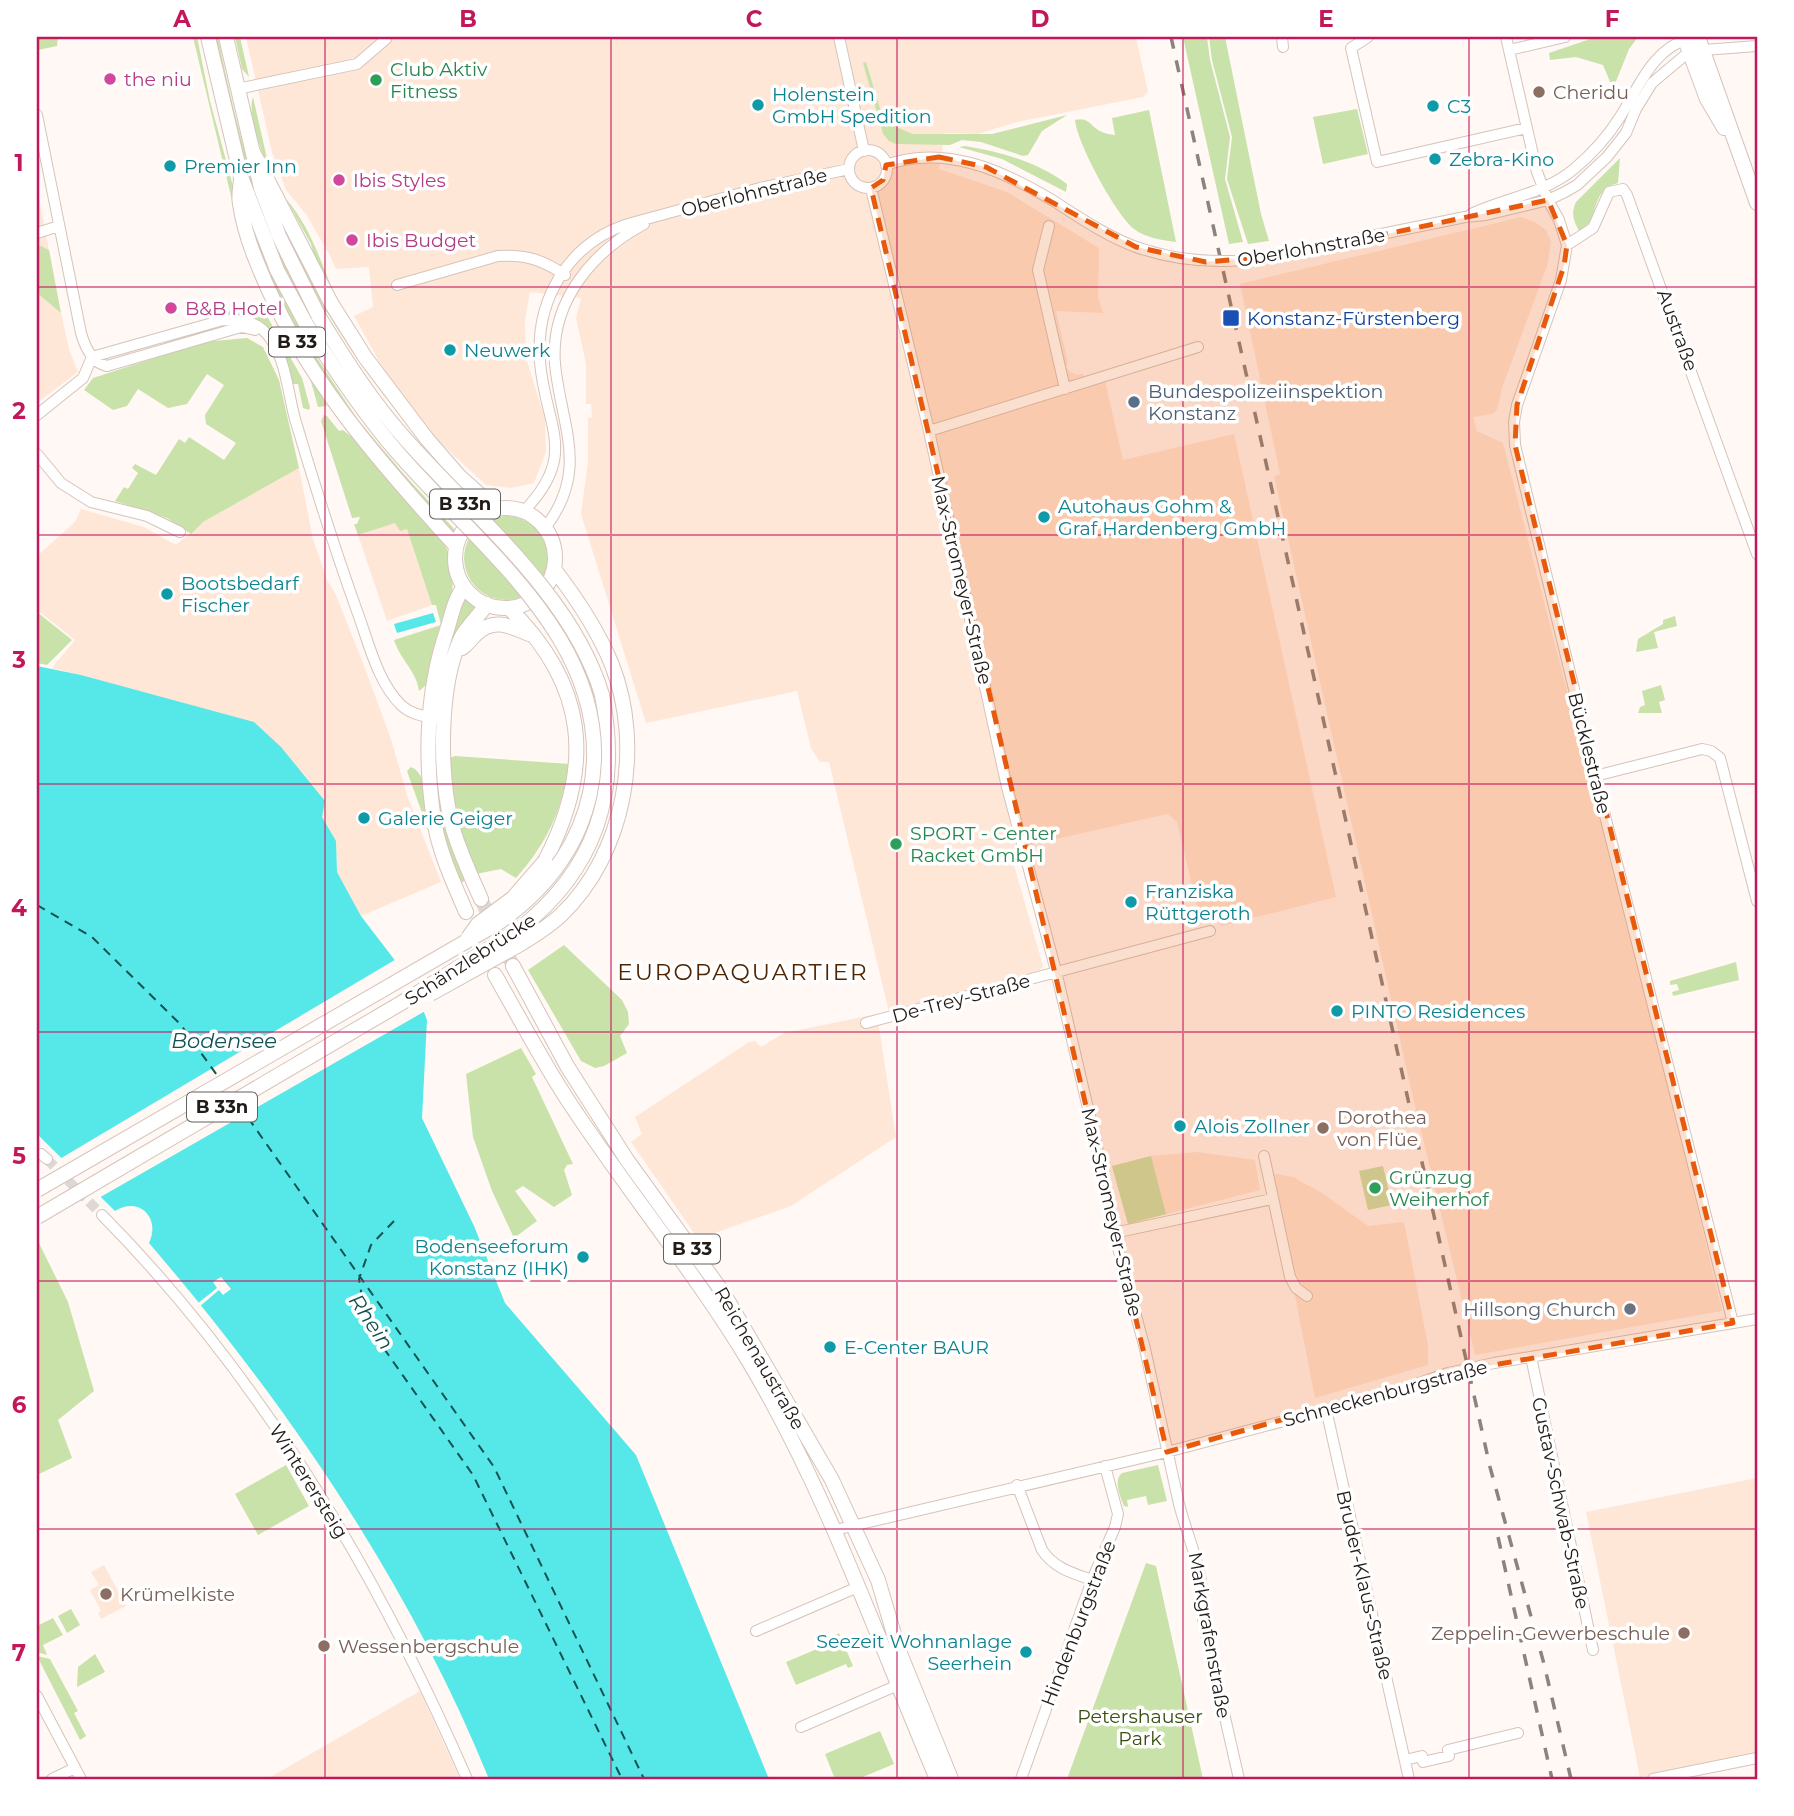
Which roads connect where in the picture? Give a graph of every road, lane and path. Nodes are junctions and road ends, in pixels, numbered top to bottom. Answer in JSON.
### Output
{"nodes":[{"id":1,"x":208,"y":37,"type":"edge"},
{"id":2,"x":226,"y":37,"type":"edge"},
{"id":3,"x":386,"y":37,"type":"edge"},
{"id":4,"x":839,"y":37,"type":"edge"},
{"id":5,"x":1366,"y":37,"type":"edge"},
{"id":6,"x":1506,"y":37,"type":"edge"},
{"id":7,"x":1565,"y":37,"type":"edge"},
{"id":8,"x":1692,"y":42,"type":"edge"},
{"id":9,"x":1757,"y":46,"type":"edge"},
{"id":10,"x":1509,"y":50,"type":"junction"},
{"id":11,"x":1674,"y":63,"type":"junction"},
{"id":12,"x":1698,"y":72,"type":"junction"},
{"id":13,"x":237,"y":89,"type":"junction"},
{"id":14,"x":37,"y":115,"type":"edge"},
{"id":15,"x":1526,"y":128,"type":"junction"},
{"id":16,"x":1734,"y":140,"type":"junction"},
{"id":17,"x":864,"y":151,"type":"junction"},
{"id":18,"x":253,"y":152,"type":"junction"},
{"id":19,"x":886,"y":165,"type":"junction"},
{"id":20,"x":849,"y":169,"type":"junction"},
{"id":21,"x":241,"y":177,"type":"junction"},
{"id":22,"x":871,"y":188,"type":"junction"},
{"id":23,"x":1543,"y":188,"type":"junction"},
{"id":24,"x":1548,"y":200,"type":"junction"},
{"id":25,"x":1757,"y":203,"type":"edge"},
{"id":26,"x":659,"y":216,"type":"junction"},
{"id":27,"x":1465,"y":217,"type":"junction"},
{"id":28,"x":59,"y":226,"type":"junction"},
{"id":29,"x":1049,"y":226,"type":"dead end"},
{"id":30,"x":37,"y":233,"type":"edge"},
{"id":31,"x":1567,"y":245,"type":"junction"},
{"id":32,"x":561,"y":272,"type":"junction"},
{"id":33,"x":575,"y":283,"type":"junction"},
{"id":34,"x":397,"y":285,"type":"dead end"},
{"id":35,"x":1198,"y":347,"type":"dead end"},
{"id":36,"x":92,"y":358,"type":"junction"},
{"id":37,"x":1065,"y":389,"type":"junction"},
{"id":38,"x":37,"y":415,"type":"edge"},
{"id":39,"x":929,"y":431,"type":"junction"},
{"id":40,"x":37,"y":454,"type":"edge"},
{"id":41,"x":496,"y":509,"type":"junction"},
{"id":42,"x":523,"y":512,"type":"junction"},
{"id":43,"x":545,"y":528,"type":"junction"},
{"id":44,"x":180,"y":532,"type":"dead end"},
{"id":45,"x":456,"y":546,"type":"junction"},
{"id":46,"x":1757,"y":554,"type":"edge"},
{"id":47,"x":554,"y":569,"type":"junction"},
{"id":48,"x":464,"y":586,"type":"junction"},
{"id":49,"x":487,"y":604,"type":"junction"},
{"id":50,"x":509,"y":608,"type":"junction"},
{"id":51,"x":537,"y":638,"type":"junction"},
{"id":52,"x":456,"y":652,"type":"junction"},
{"id":53,"x":429,"y":717,"type":"junction"},
{"id":54,"x":445,"y":719,"type":"junction"},
{"id":55,"x":1595,"y":776,"type":"junction"},
{"id":56,"x":455,"y":885,"type":"junction"},
{"id":57,"x":1757,"y":901,"type":"edge"},
{"id":58,"x":466,"y":912,"type":"dead end"},
{"id":59,"x":1210,"y":931,"type":"dead end"},
{"id":60,"x":466,"y":942,"type":"junction"},
{"id":61,"x":1056,"y":971,"type":"junction"},
{"id":62,"x":408,"y":999,"type":"junction"},
{"id":63,"x":866,"y":1023,"type":"dead end"},
{"id":64,"x":1264,"y":1156,"type":"dead end"},
{"id":65,"x":37,"y":1190,"type":"edge"},
{"id":66,"x":1272,"y":1199,"type":"junction"},
{"id":67,"x":102,"y":1215,"type":"tunnel mouth"},
{"id":68,"x":37,"y":1217,"type":"edge"},
{"id":69,"x":1114,"y":1233,"type":"junction"},
{"id":70,"x":1307,"y":1296,"type":"dead end"},
{"id":71,"x":1757,"y":1319,"type":"edge"},
{"id":72,"x":1733,"y":1323,"type":"junction"},
{"id":73,"x":1531,"y":1357,"type":"junction"},
{"id":74,"x":1326,"y":1409,"type":"junction"},
{"id":75,"x":1167,"y":1452,"type":"junction"},
{"id":76,"x":1105,"y":1466,"type":"junction"},
{"id":77,"x":1017,"y":1485,"type":"junction"},
{"id":78,"x":854,"y":1525,"type":"junction"},
{"id":79,"x":835,"y":1530,"type":"junction"},
{"id":80,"x":1092,"y":1580,"type":"junction"},
{"id":81,"x":858,"y":1587,"type":"junction"},
{"id":82,"x":881,"y":1591,"type":"junction"},
{"id":83,"x":756,"y":1631,"type":"dead end"},
{"id":84,"x":1592,"y":1650,"type":"dead end"},
{"id":85,"x":898,"y":1685,"type":"junction"},
{"id":86,"x":37,"y":1696,"type":"edge"},
{"id":87,"x":801,"y":1727,"type":"dead end"},
{"id":88,"x":1518,"y":1733,"type":"dead end"},
{"id":89,"x":1757,"y":1758,"type":"edge"},
{"id":90,"x":1405,"y":1760,"type":"junction"},
{"id":91,"x":75,"y":1768,"type":"junction"},
{"id":92,"x":52,"y":1779,"type":"edge"},
{"id":93,"x":81,"y":1779,"type":"edge"},
{"id":94,"x":467,"y":1779,"type":"edge"},
{"id":95,"x":937,"y":1779,"type":"edge"},
{"id":96,"x":951,"y":1779,"type":"edge"},
{"id":97,"x":1021,"y":1779,"type":"edge"},
{"id":98,"x":1239,"y":1779,"type":"edge"},
{"id":99,"x":1409,"y":1779,"type":"edge"},
{"id":100,"x":1653,"y":1779,"type":"edge"}],
"edges":[{"from":1,"to":21,"type":"main road","number":"B 33"},
{"from":2,"to":13,"type":"main road","number":"B 33"},
{"from":3,"to":13,"type":"street"},
{"from":4,"to":17,"type":"street"},
{"from":5,"to":15,"type":"street"},
{"from":6,"to":10,"type":"street"},
{"from":7,"to":10,"type":"street"},
{"from":8,"to":9,"type":"street"},
{"from":8,"to":11,"type":"street","name":"Oberlohnstraße"},
{"from":8,"to":12,"type":"main road"},
{"from":8,"to":16,"type":"main road"},
{"from":8,"to":23,"type":"street","name":"Oberlohnstraße"},
{"from":10,"to":15,"type":"street"},
{"from":11,"to":12,"type":"street"},
{"from":11,"to":24,"type":"street","name":"Oberlohnstraße"},
{"from":12,"to":16,"type":"main road"},
{"from":13,"to":18,"type":"main road","number":"B 33"},
{"from":14,"to":28,"type":"street"},
{"from":15,"to":23,"type":"street"},
{"from":16,"to":25,"type":"main road"},
{"from":17,"to":19,"type":"street"},
{"from":17,"to":20,"type":"street","name":"Oberlohnstraße"},
{"from":18,"to":41,"type":"main road","number":"B 33"},
{"from":18,"to":62,"type":"main road","name":"Schänzlebrücke","number":"B 33n","bridge":true},
{"from":19,"to":22,"type":"street"},
{"from":19,"to":27,"type":"street","name":"Oberlohnstraße","bridge":true},
{"from":20,"to":22,"type":"street","name":"Oberlohnstraße"},
{"from":20,"to":26,"type":"street","name":"Oberlohnstraße"},
{"from":21,"to":45,"type":"main road","number":"B 33"},
{"from":21,"to":60,"type":"main road","name":"Schänzlebrücke","number":"B 33n","bridge":true},
{"from":22,"to":39,"type":"street","name":"Max-Stromeyer-Straße"},
{"from":23,"to":24,"type":"street"},
{"from":23,"to":27,"type":"street","name":"Oberlohnstraße"},
{"from":24,"to":27,"type":"street","name":"Oberlohnstraße"},
{"from":24,"to":31,"type":"street"},
{"from":26,"to":32,"type":"street","name":"Oberlohnstraße"},
{"from":26,"to":33,"type":"street","name":"Oberlohnstraße"},
{"from":28,"to":30,"type":"street"},
{"from":28,"to":36,"type":"street"},
{"from":29,"to":37,"type":"street"},
{"from":31,"to":46,"type":"street","name":"Austraße"},
{"from":31,"to":55,"type":"street","name":"Bücklestraße"},
{"from":32,"to":33,"type":"street"},
{"from":32,"to":34,"type":"street"},
{"from":32,"to":42,"type":"street","name":"Oberlohnstraße"},
{"from":33,"to":43,"type":"street","name":"Oberlohnstraße"},
{"from":35,"to":37,"type":"street"},
{"from":36,"to":38,"type":"street"},
{"from":36,"to":53,"type":"street"},
{"from":37,"to":39,"type":"street"},
{"from":39,"to":61,"type":"street","name":"Max-Stromeyer-Straße"},
{"from":40,"to":44,"type":"street"},
{"from":41,"to":42,"type":"main road"},
{"from":41,"to":45,"type":"main road"},
{"from":42,"to":43,"type":"main road"},
{"from":43,"to":47,"type":"main road"},
{"from":45,"to":48,"type":"main road"},
{"from":47,"to":50,"type":"main road"},
{"from":47,"to":62,"type":"main road","number":"B 33n","bridge":true},
{"from":48,"to":49,"type":"main road"},
{"from":48,"to":53,"type":"main road"},
{"from":49,"to":50,"type":"main road"},
{"from":49,"to":52,"type":"main road"},
{"from":50,"to":51,"type":"main road","number":"B 33n"},
{"from":51,"to":52,"type":"main road"},
{"from":51,"to":60,"type":"main road","number":"B 33n","bridge":true},
{"from":52,"to":54,"type":"main road"},
{"from":53,"to":54,"type":"street"},
{"from":53,"to":56,"type":"main road"},
{"from":54,"to":56,"type":"main road"},
{"from":55,"to":57,"type":"street"},
{"from":55,"to":72,"type":"street","name":"Bücklestraße"},
{"from":56,"to":58,"type":"main road"},
{"from":59,"to":61,"type":"street"},
{"from":60,"to":65,"type":"main road","name":"Schänzlebrücke","number":"B 33n","bridge":true},
{"from":61,"to":63,"type":"street","name":"De-Trey-Straße"},
{"from":61,"to":69,"type":"street","name":"Max-Stromeyer-Straße"},
{"from":62,"to":68,"type":"main road","name":"Schänzlebrücke","number":"B 33n","bridge":true},
{"from":64,"to":66,"type":"street"},
{"from":66,"to":69,"type":"street"},
{"from":66,"to":70,"type":"street"},
{"from":67,"to":94,"type":"street","name":"Winterersteig"},
{"from":69,"to":75,"type":"street","name":"Max-Stromeyer-Straße"},
{"from":71,"to":72,"type":"street","name":"Schneckenburgstraße"},
{"from":72,"to":73,"type":"street","name":"Schneckenburgstraße"},
{"from":73,"to":74,"type":"street","name":"Schneckenburgstraße"},
{"from":73,"to":84,"type":"street","name":"Gustav-Schwab-Straße"},
{"from":74,"to":75,"type":"street","name":"Schneckenburgstraße"},
{"from":74,"to":90,"type":"street","name":"Bruder-Klaus-Straße"},
{"from":75,"to":76,"type":"street","name":"Schneckenburgstraße"},
{"from":75,"to":98,"type":"street","name":"Markgrafenstraße"},
{"from":76,"to":77,"type":"street","name":"Schneckenburgstraße"},
{"from":76,"to":80,"type":"street","name":"Hindenburgstraße"},
{"from":77,"to":78,"type":"street","name":"Schneckenburgstraße"},
{"from":77,"to":80,"type":"street"},
{"from":78,"to":79,"type":"street","name":"Schneckenburgstraße"},
{"from":78,"to":79,"type":"main road","name":"Reichenaustraße","number":"B 33"},
{"from":78,"to":82,"type":"main road","name":"Reichenaustraße","number":"B 33"},
{"from":79,"to":81,"type":"main road","name":"Reichenaustraße","number":"B 33"},
{"from":80,"to":97,"type":"street","name":"Hindenburgstraße"},
{"from":81,"to":82,"type":"main road"},
{"from":81,"to":83,"type":"street"},
{"from":81,"to":85,"type":"main road","name":"Reichenaustraße","number":"B 33"},
{"from":82,"to":96,"type":"main road","name":"Reichenaustraße","number":"B 33"},
{"from":85,"to":87,"type":"street"},
{"from":85,"to":95,"type":"main road","name":"Reichenaustraße","number":"B 33"},
{"from":86,"to":91,"type":"street"},
{"from":88,"to":90,"type":"street"},
{"from":89,"to":100,"type":"street"},
{"from":90,"to":99,"type":"street","name":"Bruder-Klaus-Straße"},
{"from":91,"to":92,"type":"street"},
{"from":91,"to":93,"type":"street"}]}
